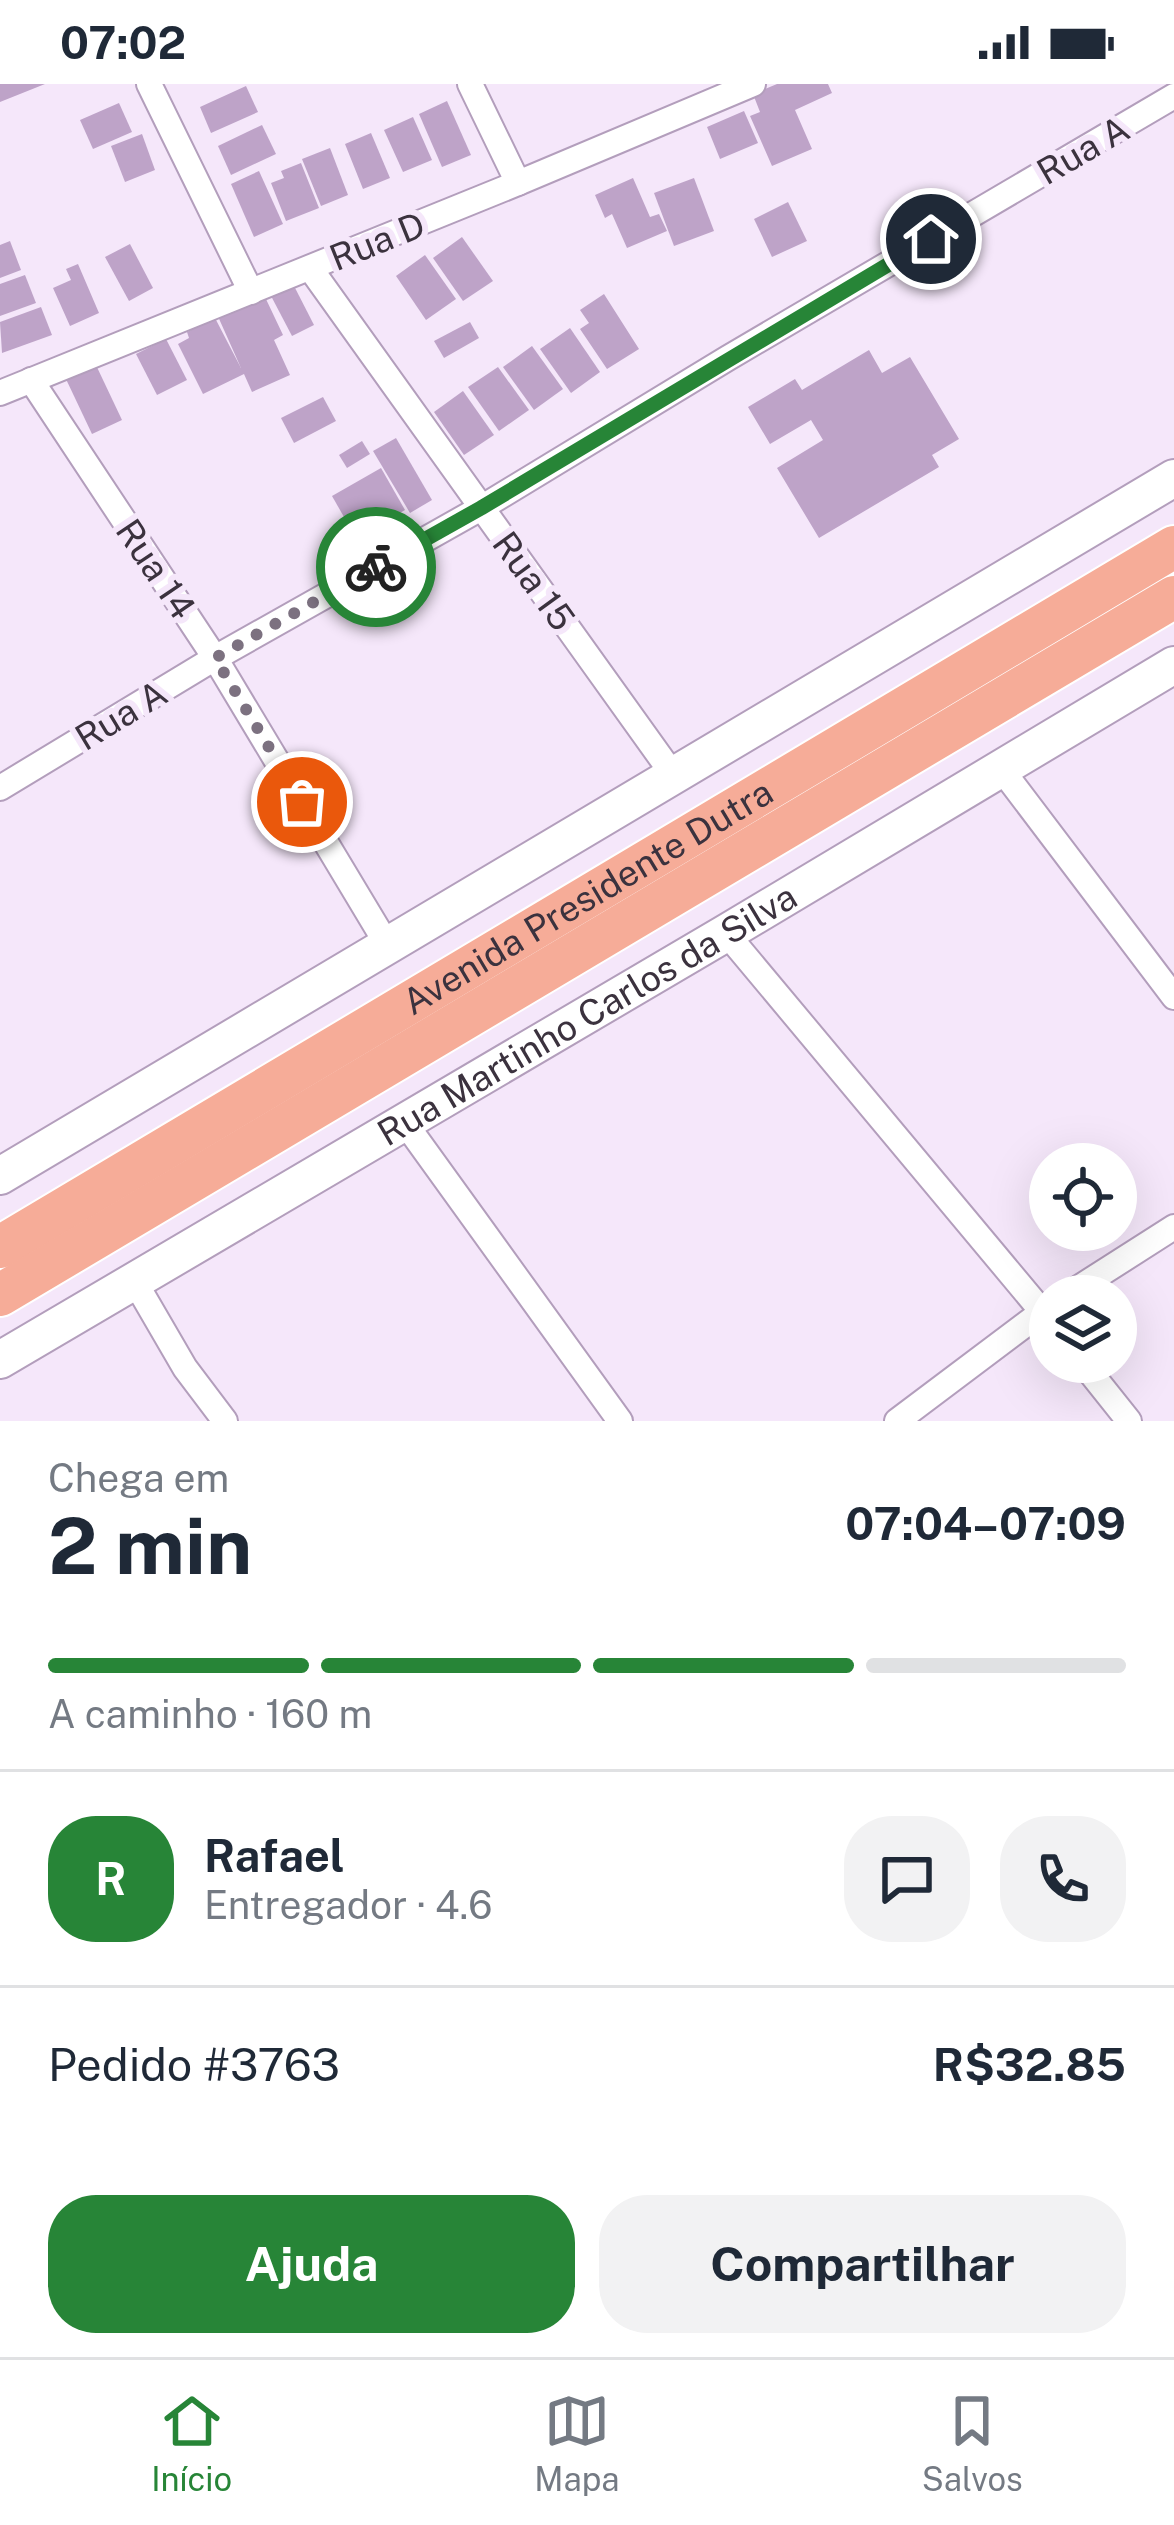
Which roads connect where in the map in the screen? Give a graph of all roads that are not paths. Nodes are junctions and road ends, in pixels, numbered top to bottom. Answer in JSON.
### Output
{"nodes":[{"id":1,"x":149,"y":84,"type":"edge"},
{"id":2,"x":470,"y":84,"type":"edge"},
{"id":3,"x":753,"y":84,"type":"edge"},
{"id":4,"x":1174,"y":96,"type":"edge"},
{"id":5,"x":518,"y":183,"type":"junction"},
{"id":6,"x":310,"y":268,"type":"junction"},
{"id":7,"x":250,"y":292,"type":"junction"},
{"id":8,"x":31,"y":380,"type":"junction"},
{"id":9,"x":0,"y":393,"type":"edge"},
{"id":10,"x":1174,"y":478,"type":"edge"},
{"id":11,"x":481,"y":508,"type":"junction"},
{"id":12,"x":1166,"y":559,"type":"edge"},
{"id":13,"x":1174,"y":597,"type":"edge"},
{"id":14,"x":215,"y":658,"type":"junction"},
{"id":15,"x":1174,"y":665,"type":"edge"},
{"id":16,"x":1002,"y":770,"type":"junction"},
{"id":17,"x":674,"y":776,"type":"junction"},
{"id":18,"x":0,"y":788,"type":"edge"},
{"id":19,"x":726,"y":933,"type":"junction"},
{"id":20,"x":388,"y":946,"type":"junction"},
{"id":21,"x":1174,"y":997,"type":"edge"},
{"id":22,"x":405,"y":1123,"type":"junction"},
{"id":23,"x":0,"y":1176,"type":"edge"},
{"id":24,"x":1174,"y":1227,"type":"edge"},
{"id":25,"x":0,"y":1247,"type":"edge"},
{"id":26,"x":1099,"y":1275,"type":"edge"},
{"id":27,"x":134,"y":1282,"type":"junction"},
{"id":28,"x":1029,"y":1292,"type":"edge"},
{"id":29,"x":0,"y":1295,"type":"edge"},
{"id":30,"x":1029,"y":1326,"type":"edge"},
{"id":31,"x":0,"y":1360,"type":"edge"},
{"id":32,"x":1099,"y":1383,"type":"edge"},
{"id":33,"x":226,"y":1421,"type":"edge"},
{"id":34,"x":620,"y":1421,"type":"edge"},
{"id":35,"x":897,"y":1421,"type":"edge"},
{"id":36,"x":1129,"y":1421,"type":"edge"}],
"edges":[{"from":1,"to":7,"type":"street"},
{"from":2,"to":5,"type":"street"},
{"from":3,"to":5,"type":"street","name":"Rua D"},
{"from":4,"to":11,"type":"street","name":"Rua A"},
{"from":5,"to":6,"type":"street","name":"Rua D"},
{"from":6,"to":7,"type":"street","name":"Rua D"},
{"from":6,"to":11,"type":"street","name":"Rua 15"},
{"from":7,"to":8,"type":"street","name":"Rua D"},
{"from":8,"to":9,"type":"street","name":"Rua D"},
{"from":8,"to":14,"type":"street","name":"Rua 14"},
{"from":10,"to":17,"type":"main road"},
{"from":11,"to":14,"type":"street","name":"Rua A"},
{"from":11,"to":17,"type":"street","name":"Rua 15"},
{"from":12,"to":25,"type":"highway","name":"Avenida Presidente Dutra"},
{"from":13,"to":29,"type":"highway","name":"Avenida Presidente Dutra"},
{"from":14,"to":18,"type":"street","name":"Rua A"},
{"from":14,"to":20,"type":"street","name":"Rua 14"},
{"from":15,"to":16,"type":"main road","name":"Rua Martinho Carlos da Silva"},
{"from":16,"to":19,"type":"main road","name":"Rua Martinho Carlos da Silva"},
{"from":16,"to":21,"type":"street"},
{"from":17,"to":20,"type":"main road"},
{"from":19,"to":22,"type":"main road","name":"Rua Martinho Carlos da Silva"},
{"from":19,"to":28,"type":"street"},
{"from":20,"to":23,"type":"main road"},
{"from":22,"to":27,"type":"main road","name":"Rua Martinho Carlos da Silva"},
{"from":22,"to":34,"type":"street"},
{"from":24,"to":26,"type":"street"},
{"from":27,"to":31,"type":"main road","name":"Rua Martinho Carlos da Silva"},
{"from":27,"to":33,"type":"street"},
{"from":30,"to":35,"type":"street"},
{"from":32,"to":36,"type":"street"}]}
